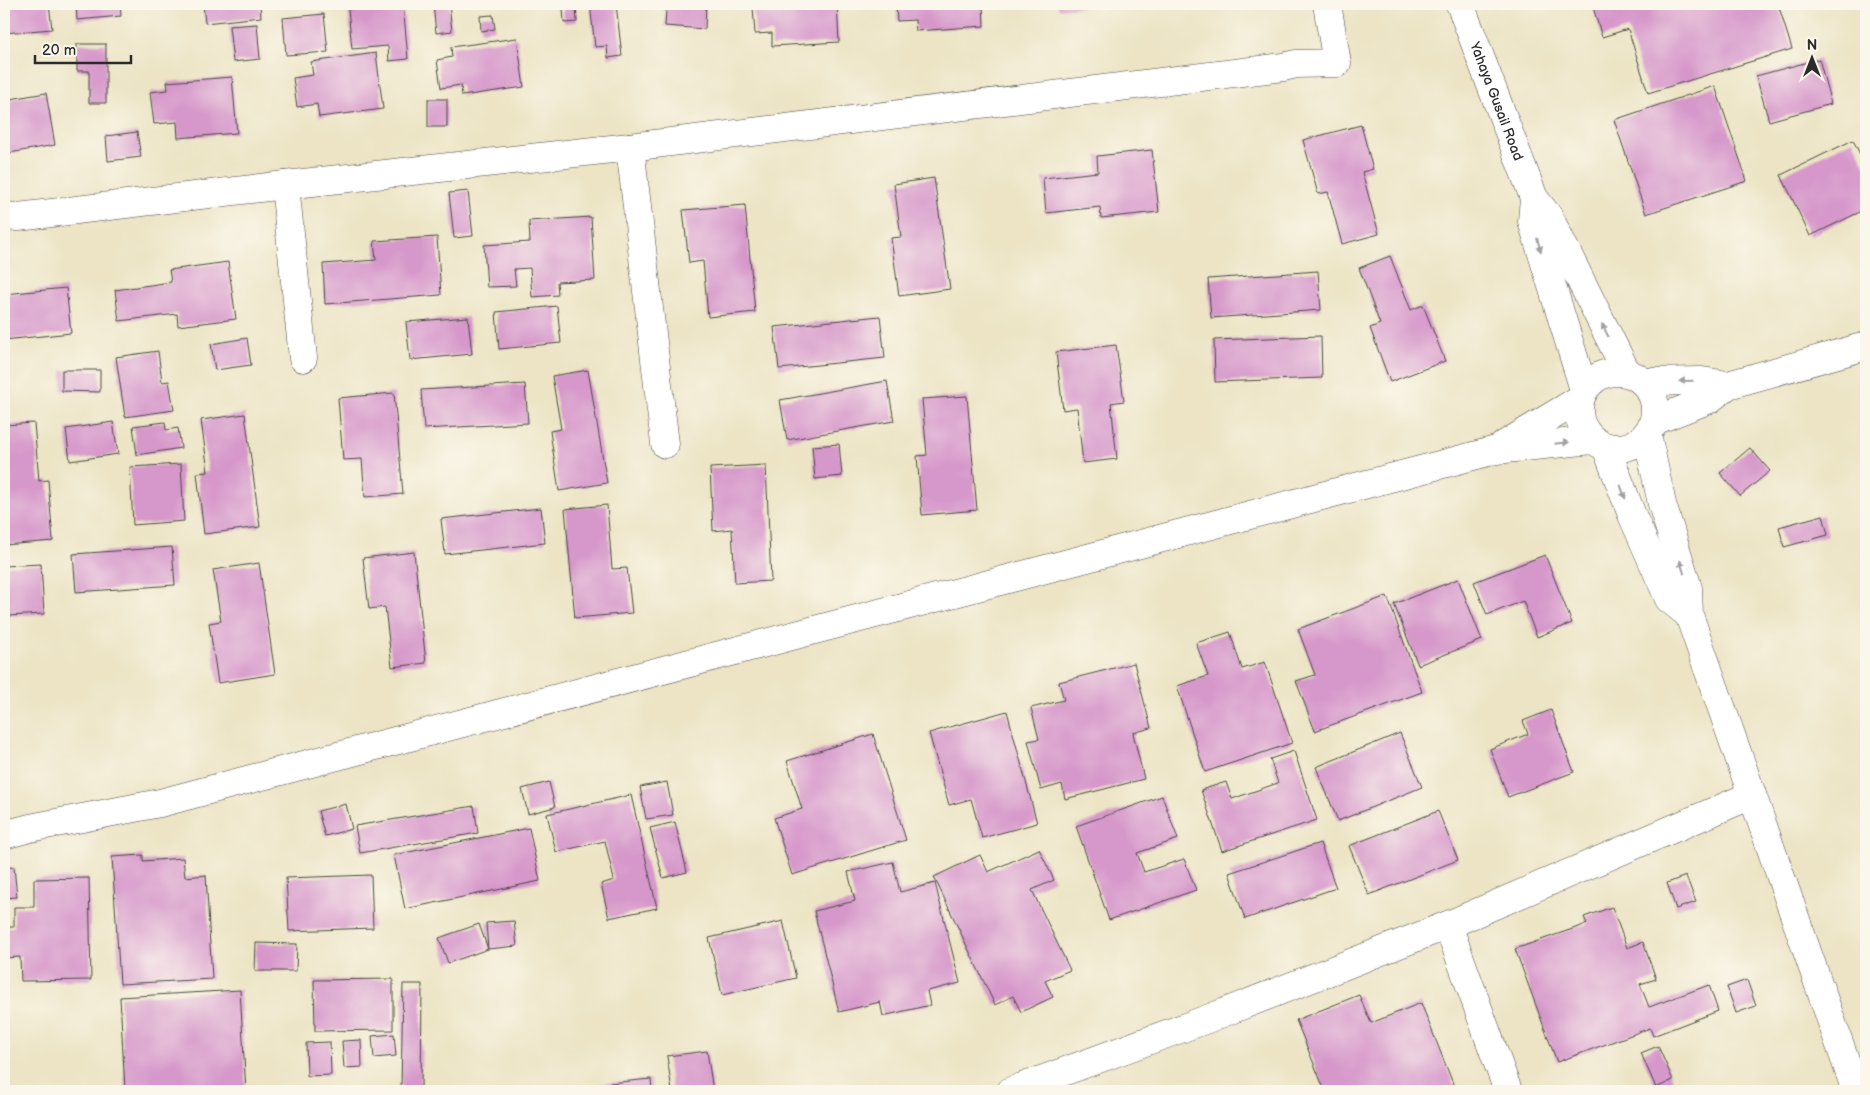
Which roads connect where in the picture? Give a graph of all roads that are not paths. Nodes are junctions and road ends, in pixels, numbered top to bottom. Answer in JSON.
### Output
{"nodes":[{"id":1,"x":1327,"y":4,"type":"edge"},
{"id":2,"x":1460,"y":4,"type":"edge"},
{"id":3,"x":630,"y":147,"type":"junction"},
{"id":4,"x":285,"y":185,"type":"junction"},
{"id":5,"x":1534,"y":198,"type":"junction"},
{"id":6,"x":4,"y":216,"type":"edge"},
{"id":7,"x":1866,"y":346,"type":"edge"},
{"id":8,"x":303,"y":358,"type":"dead end"},
{"id":9,"x":1636,"y":378,"type":"junction"},
{"id":10,"x":1728,"y":385,"type":"junction"},
{"id":11,"x":1582,"y":395,"type":"junction"},
{"id":12,"x":1651,"y":427,"type":"junction"},
{"id":13,"x":1600,"y":443,"type":"junction"},
{"id":14,"x":665,"y":444,"type":"dead end"},
{"id":15,"x":1496,"y":450,"type":"junction"},
{"id":16,"x":1689,"y":615,"type":"junction"},
{"id":17,"x":1752,"y":794,"type":"junction"},
{"id":18,"x":4,"y":835,"type":"edge"},
{"id":19,"x":1448,"y":925,"type":"junction"},
{"id":20,"x":1857,"y":1077,"type":"edge"},
{"id":21,"x":1011,"y":1091,"type":"edge"},
{"id":22,"x":1508,"y":1091,"type":"edge"}],
"edges":[{"from":1,"to":3,"type":"street"},
{"from":2,"to":5,"type":"street","name":"Yahaya Gusail Road"},
{"from":3,"to":4,"type":"street"},
{"from":3,"to":14,"type":"street"},
{"from":4,"to":6,"type":"street"},
{"from":4,"to":8,"type":"street"},
{"from":9,"to":5,"type":"street","one_way":true},
{"from":5,"to":11,"type":"street","one_way":true},
{"from":7,"to":10,"type":"street"},
{"from":10,"to":9,"type":"street","one_way":true},
{"from":9,"to":11,"type":"street"},
{"from":9,"to":12,"type":"street"},
{"from":10,"to":12,"type":"street"},
{"from":11,"to":13,"type":"street"},
{"from":11,"to":15,"type":"street"},
{"from":12,"to":13,"type":"street"},
{"from":16,"to":12,"type":"street","one_way":true},
{"from":15,"to":13,"type":"street","one_way":true},
{"from":13,"to":16,"type":"street","one_way":true},
{"from":15,"to":18,"type":"street"},
{"from":16,"to":17,"type":"street"},
{"from":17,"to":19,"type":"street"},
{"from":17,"to":20,"type":"street"},
{"from":19,"to":21,"type":"street"},
{"from":19,"to":22,"type":"street"}]}
